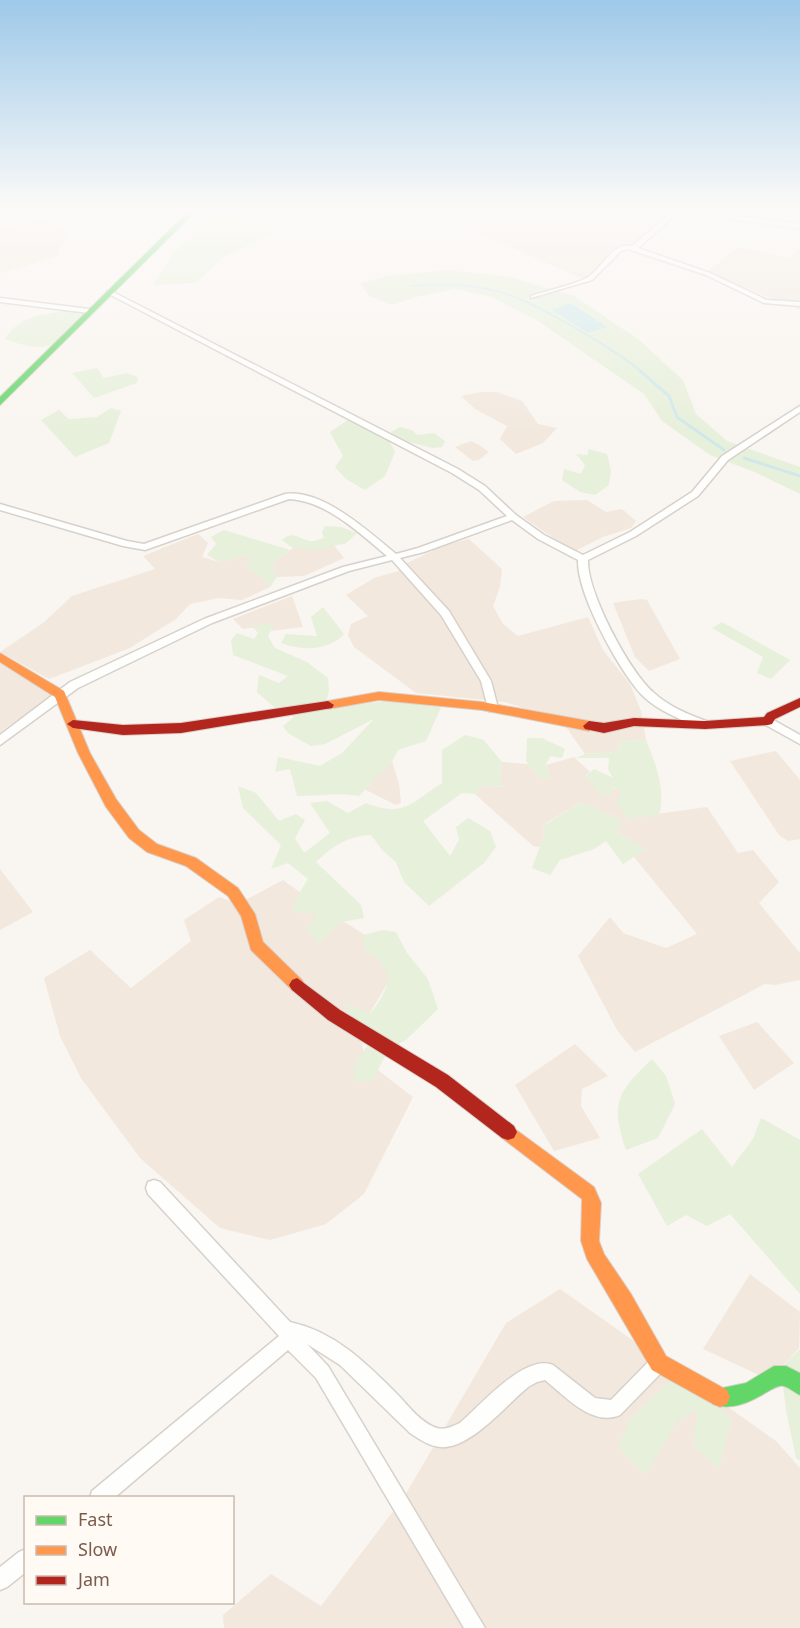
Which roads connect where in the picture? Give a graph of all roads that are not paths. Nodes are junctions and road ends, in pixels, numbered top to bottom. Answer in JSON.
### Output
{"nodes":[{"id":1,"x":118,"y":283,"type":"edge"},
{"id":2,"x":581,"y":283,"type":"edge"},
{"id":3,"x":727,"y":283,"type":"edge"},
{"id":4,"x":109,"y":292,"type":"junction"},
{"id":5,"x":533,"y":297,"type":"dead end"},
{"id":6,"x":0,"y":300,"type":"edge"},
{"id":7,"x":800,"y":304,"type":"edge"},
{"id":8,"x":89,"y":311,"type":"junction"},
{"id":9,"x":0,"y":402,"type":"edge"},
{"id":10,"x":800,"y":408,"type":"edge"},
{"id":11,"x":0,"y":507,"type":"edge"},
{"id":12,"x":513,"y":517,"type":"junction"},
{"id":13,"x":393,"y":556,"type":"junction"},
{"id":14,"x":583,"y":559,"type":"junction"},
{"id":15,"x":0,"y":657,"type":"edge"},
{"id":16,"x":60,"y":694,"type":"junction"},
{"id":17,"x":800,"y":702,"type":"edge"},
{"id":18,"x":494,"y":708,"type":"junction"},
{"id":19,"x":768,"y":721,"type":"junction"},
{"id":20,"x":73,"y":724,"type":"junction"},
{"id":21,"x":705,"y":725,"type":"junction"},
{"id":22,"x":800,"y":740,"type":"edge"},
{"id":23,"x":0,"y":741,"type":"edge"},
{"id":24,"x":154,"y":1188,"type":"dead end"},
{"id":25,"x":659,"y":1363,"type":"junction"},
{"id":26,"x":800,"y":1385,"type":"edge"},
{"id":27,"x":100,"y":1496,"type":"edge"},
{"id":28,"x":24,"y":1561,"type":"edge"},
{"id":29,"x":0,"y":1580,"type":"edge"},
{"id":30,"x":475,"y":1628,"type":"edge"}],
"edges":[{"from":1,"to":4,"type":"street"},
{"from":2,"to":5,"type":"street"},
{"from":3,"to":7,"type":"street"},
{"from":4,"to":8,"type":"street"},
{"from":4,"to":12,"type":"street"},
{"from":6,"to":8,"type":"street"},
{"from":8,"to":9,"type":"street"},
{"from":10,"to":14,"type":"street"},
{"from":11,"to":13,"type":"street"},
{"from":12,"to":13,"type":"street"},
{"from":12,"to":14,"type":"street"},
{"from":13,"to":16,"type":"street"},
{"from":13,"to":18,"type":"street"},
{"from":14,"to":21,"type":"street"},
{"from":15,"to":16,"type":"street"},
{"from":16,"to":20,"type":"street"},
{"from":16,"to":23,"type":"street"},
{"from":17,"to":19,"type":"street"},
{"from":18,"to":20,"type":"street"},
{"from":18,"to":21,"type":"street"},
{"from":19,"to":21,"type":"street"},
{"from":19,"to":22,"type":"street"},
{"from":20,"to":25,"type":"street"},
{"from":24,"to":25,"type":"street"},
{"from":25,"to":26,"type":"street"},
{"from":27,"to":30,"type":"street"},
{"from":28,"to":29,"type":"street"}]}
